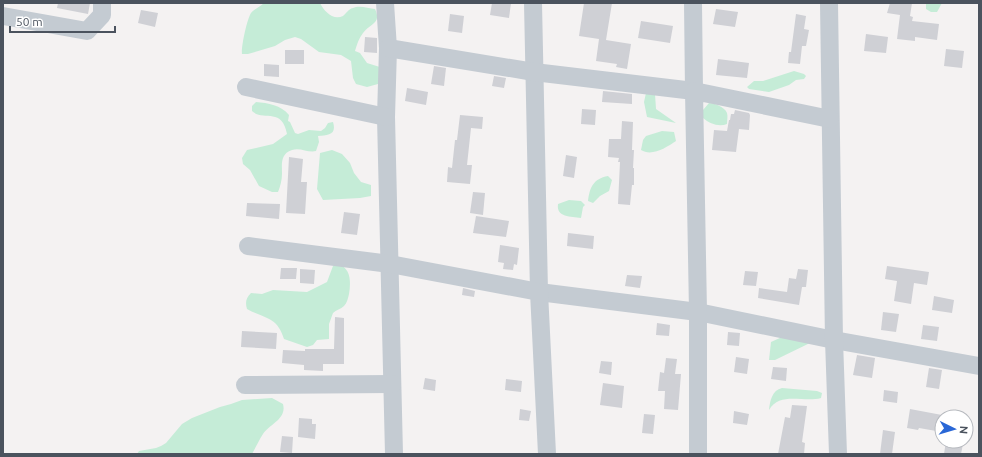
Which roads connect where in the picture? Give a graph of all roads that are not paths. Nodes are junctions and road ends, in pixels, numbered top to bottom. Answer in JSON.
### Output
{"nodes":[{"id":1,"x":102,"y":3,"type":"edge"},
{"id":2,"x":385,"y":3,"type":"edge"},
{"id":3,"x":533,"y":3,"type":"edge"},
{"id":4,"x":693,"y":3,"type":"edge"},
{"id":5,"x":829,"y":3,"type":"edge"},
{"id":6,"x":3,"y":16,"type":"edge"},
{"id":7,"x":388,"y":48,"type":"junction"},
{"id":8,"x":534,"y":72,"type":"junction"},
{"id":9,"x":246,"y":87,"type":"dead end"},
{"id":10,"x":694,"y":91,"type":"junction"},
{"id":11,"x":386,"y":117,"type":"junction"},
{"id":12,"x":830,"y":119,"type":"junction"},
{"id":13,"x":248,"y":246,"type":"dead end"},
{"id":14,"x":390,"y":264,"type":"junction"},
{"id":15,"x":539,"y":292,"type":"junction"},
{"id":16,"x":698,"y":312,"type":"junction"},
{"id":17,"x":834,"y":340,"type":"junction"},
{"id":18,"x":979,"y":366,"type":"edge"},
{"id":19,"x":392,"y":384,"type":"junction"},
{"id":20,"x":245,"y":385,"type":"dead end"},
{"id":21,"x":394,"y":454,"type":"edge"},
{"id":22,"x":547,"y":454,"type":"edge"},
{"id":23,"x":698,"y":454,"type":"edge"},
{"id":24,"x":838,"y":454,"type":"edge"}],
"edges":[{"from":1,"to":6,"type":"street"},
{"from":2,"to":7,"type":"street"},
{"from":3,"to":8,"type":"street"},
{"from":4,"to":10,"type":"street"},
{"from":5,"to":12,"type":"street"},
{"from":7,"to":8,"type":"street"},
{"from":7,"to":11,"type":"street"},
{"from":8,"to":10,"type":"street"},
{"from":8,"to":15,"type":"street"},
{"from":9,"to":11,"type":"street"},
{"from":10,"to":12,"type":"street"},
{"from":10,"to":16,"type":"street"},
{"from":11,"to":14,"type":"street"},
{"from":12,"to":17,"type":"street"},
{"from":13,"to":14,"type":"street"},
{"from":14,"to":15,"type":"street"},
{"from":14,"to":19,"type":"street"},
{"from":15,"to":16,"type":"street"},
{"from":15,"to":22,"type":"street"},
{"from":16,"to":17,"type":"street"},
{"from":16,"to":23,"type":"street"},
{"from":17,"to":18,"type":"street"},
{"from":17,"to":24,"type":"street"},
{"from":19,"to":20,"type":"street"},
{"from":19,"to":21,"type":"street"}]}
